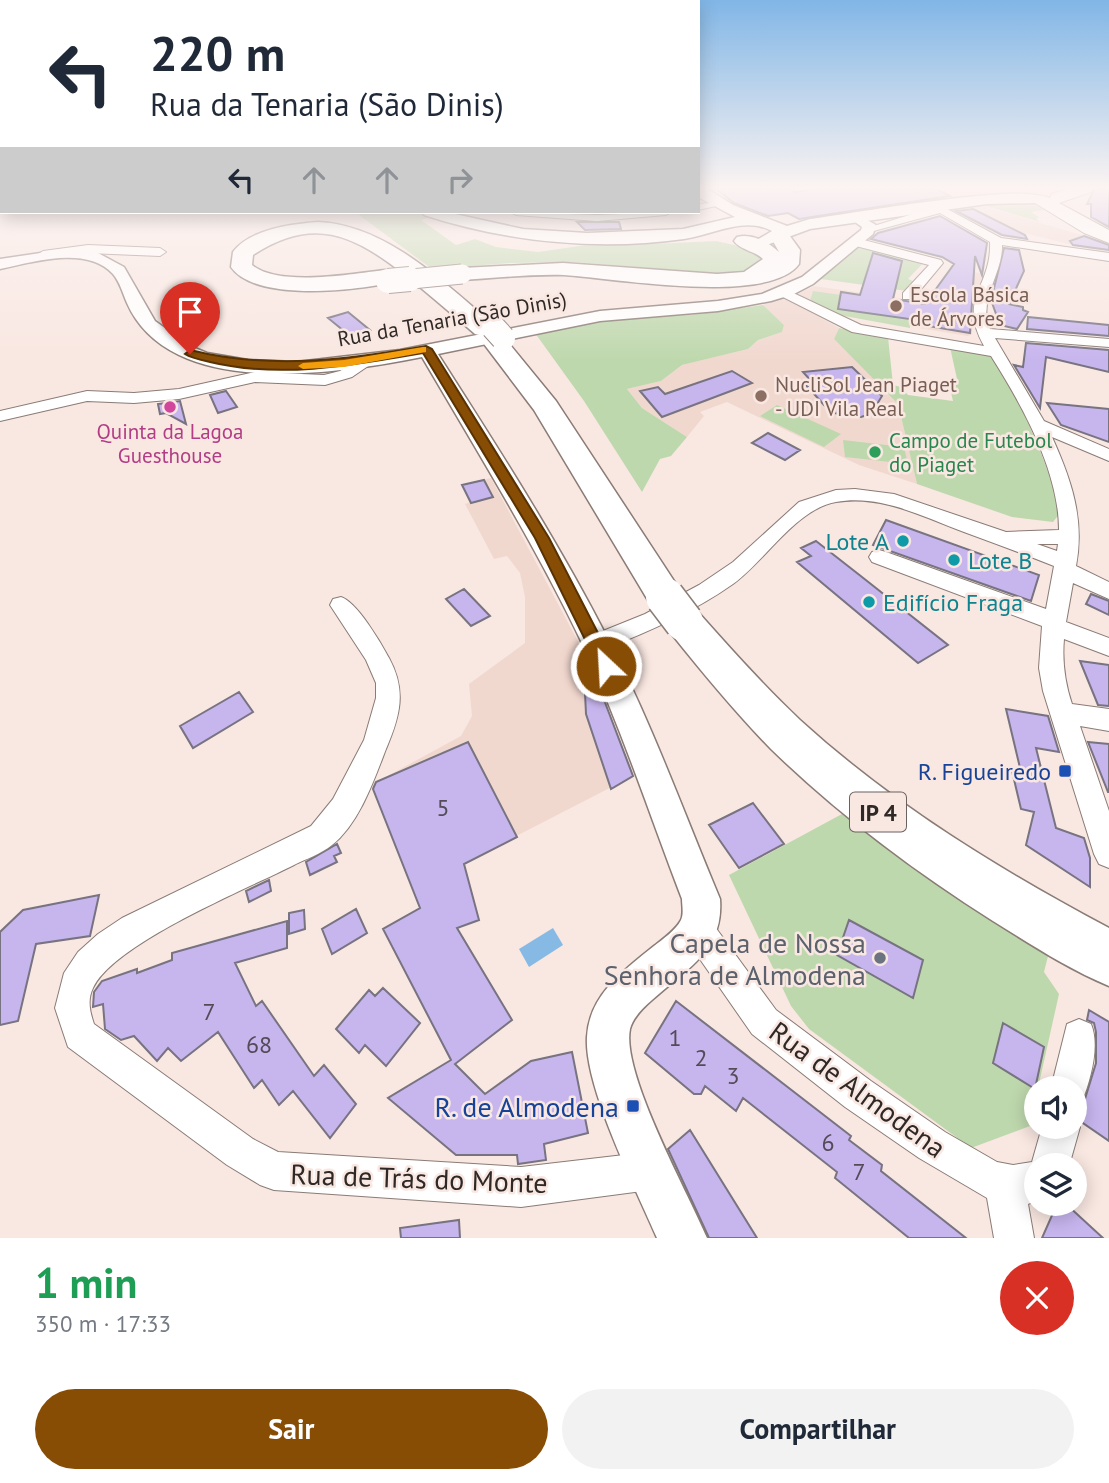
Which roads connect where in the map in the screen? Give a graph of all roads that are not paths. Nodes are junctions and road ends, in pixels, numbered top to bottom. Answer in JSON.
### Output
{"nodes":[{"id":1,"x":240,"y":246,"type":"edge"},
{"id":2,"x":251,"y":246,"type":"edge"},
{"id":3,"x":376,"y":246,"type":"edge"},
{"id":4,"x":381,"y":246,"type":"edge"},
{"id":5,"x":391,"y":246,"type":"edge"},
{"id":6,"x":754,"y":246,"type":"edge"},
{"id":7,"x":786,"y":246,"type":"edge"},
{"id":8,"x":851,"y":246,"type":"edge"},
{"id":9,"x":871,"y":246,"type":"edge"},
{"id":10,"x":997,"y":246,"type":"edge"},
{"id":11,"x":1038,"y":246,"type":"edge"},
{"id":12,"x":160,"y":252,"type":"dead end"},
{"id":13,"x":43,"y":255,"type":"junction"},
{"id":14,"x":1109,"y":257,"type":"edge"},
{"id":15,"x":0,"y":264,"type":"edge"},
{"id":16,"x":460,"y":272,"type":"junction"},
{"id":17,"x":386,"y":279,"type":"junction"},
{"id":18,"x":782,"y":293,"type":"junction"},
{"id":19,"x":447,"y":296,"type":"junction"},
{"id":20,"x":908,"y":296,"type":"dead end"},
{"id":21,"x":493,"y":333,"type":"junction"},
{"id":22,"x":1014,"y":337,"type":"junction"},
{"id":23,"x":990,"y":343,"type":"junction"},
{"id":24,"x":1109,"y":343,"type":"edge"},
{"id":25,"x":426,"y":349,"type":"junction"},
{"id":26,"x":1109,"y":356,"type":"edge"},
{"id":27,"x":369,"y":359,"type":"junction"},
{"id":28,"x":0,"y":416,"type":"edge"},
{"id":29,"x":1035,"y":423,"type":"junction"},
{"id":30,"x":1109,"y":456,"type":"edge"},
{"id":31,"x":1069,"y":533,"type":"junction"},
{"id":32,"x":1000,"y":537,"type":"junction"},
{"id":33,"x":879,"y":557,"type":"dead end"},
{"id":34,"x":1064,"y":565,"type":"junction"},
{"id":35,"x":1109,"y":591,"type":"edge"},
{"id":36,"x":341,"y":605,"type":"dead end"},
{"id":37,"x":680,"y":606,"type":"junction"},
{"id":38,"x":1053,"y":624,"type":"junction"},
{"id":39,"x":596,"y":643,"type":"junction"},
{"id":40,"x":1109,"y":647,"type":"edge"},
{"id":41,"x":1062,"y":713,"type":"junction"},
{"id":42,"x":1109,"y":720,"type":"edge"},
{"id":43,"x":1109,"y":854,"type":"edge"},
{"id":44,"x":699,"y":931,"type":"junction"},
{"id":45,"x":1109,"y":943,"type":"edge"},
{"id":46,"x":1109,"y":958,"type":"edge"},
{"id":47,"x":1079,"y":1036,"type":"dead end"},
{"id":48,"x":1071,"y":1076,"type":"edge"},
{"id":49,"x":650,"y":1171,"type":"junction"},
{"id":50,"x":1020,"y":1182,"type":"edge"},
{"id":51,"x":682,"y":1238,"type":"edge"},
{"id":52,"x":1014,"y":1238,"type":"edge"}],
"edges":[{"from":1,"to":17,"type":"highway"},
{"from":2,"to":17,"type":"highway"},
{"from":3,"to":19,"type":"highway"},
{"from":4,"to":19,"type":"highway","number":"IP 4"},
{"from":5,"to":21,"type":"highway","number":"IP 4"},
{"from":6,"to":16,"type":"highway"},
{"from":7,"to":16,"type":"highway"},
{"from":8,"to":18,"type":"street","name":"Rua da Tenaria (São Dinis)"},
{"from":9,"to":20,"type":"street"},
{"from":10,"to":23,"type":"street"},
{"from":11,"to":14,"type":"street"},
{"from":12,"to":13,"type":"street"},
{"from":13,"to":15,"type":"street","name":"Rua da Tenaria (São Dinis)"},
{"from":13,"to":27,"type":"street","name":"Rua da Tenaria (São Dinis)"},
{"from":16,"to":17,"type":"highway","bridge":true},
{"from":18,"to":23,"type":"street"},
{"from":18,"to":25,"type":"street","name":"Rua da Tenaria (São Dinis)"},
{"from":19,"to":21,"type":"highway","number":"IP 4"},
{"from":21,"to":37,"type":"highway","number":"IP 4"},
{"from":22,"to":23,"type":"street"},
{"from":22,"to":24,"type":"street"},
{"from":22,"to":26,"type":"street"},
{"from":23,"to":29,"type":"street"},
{"from":25,"to":27,"type":"street","name":"Rua da Tenaria (São Dinis)"},
{"from":25,"to":39,"type":"street"},
{"from":27,"to":28,"type":"street"},
{"from":29,"to":30,"type":"street"},
{"from":29,"to":31,"type":"street"},
{"from":31,"to":32,"type":"street"},
{"from":31,"to":34,"type":"street"},
{"from":32,"to":34,"type":"street"},
{"from":32,"to":39,"type":"street"},
{"from":33,"to":38,"type":"street"},
{"from":34,"to":35,"type":"street"},
{"from":34,"to":38,"type":"street"},
{"from":36,"to":49,"type":"street","name":"Rua de Trás do Monte"},
{"from":37,"to":45,"type":"highway","number":"IP 4"},
{"from":37,"to":46,"type":"highway","number":"IP 4"},
{"from":38,"to":40,"type":"street"},
{"from":38,"to":41,"type":"street"},
{"from":39,"to":44,"type":"street"},
{"from":41,"to":42,"type":"street"},
{"from":41,"to":43,"type":"street"},
{"from":44,"to":49,"type":"street"},
{"from":44,"to":50,"type":"street","name":"Rua de Almodena"},
{"from":47,"to":48,"type":"street"},
{"from":49,"to":51,"type":"street"},
{"from":50,"to":52,"type":"street"}]}
